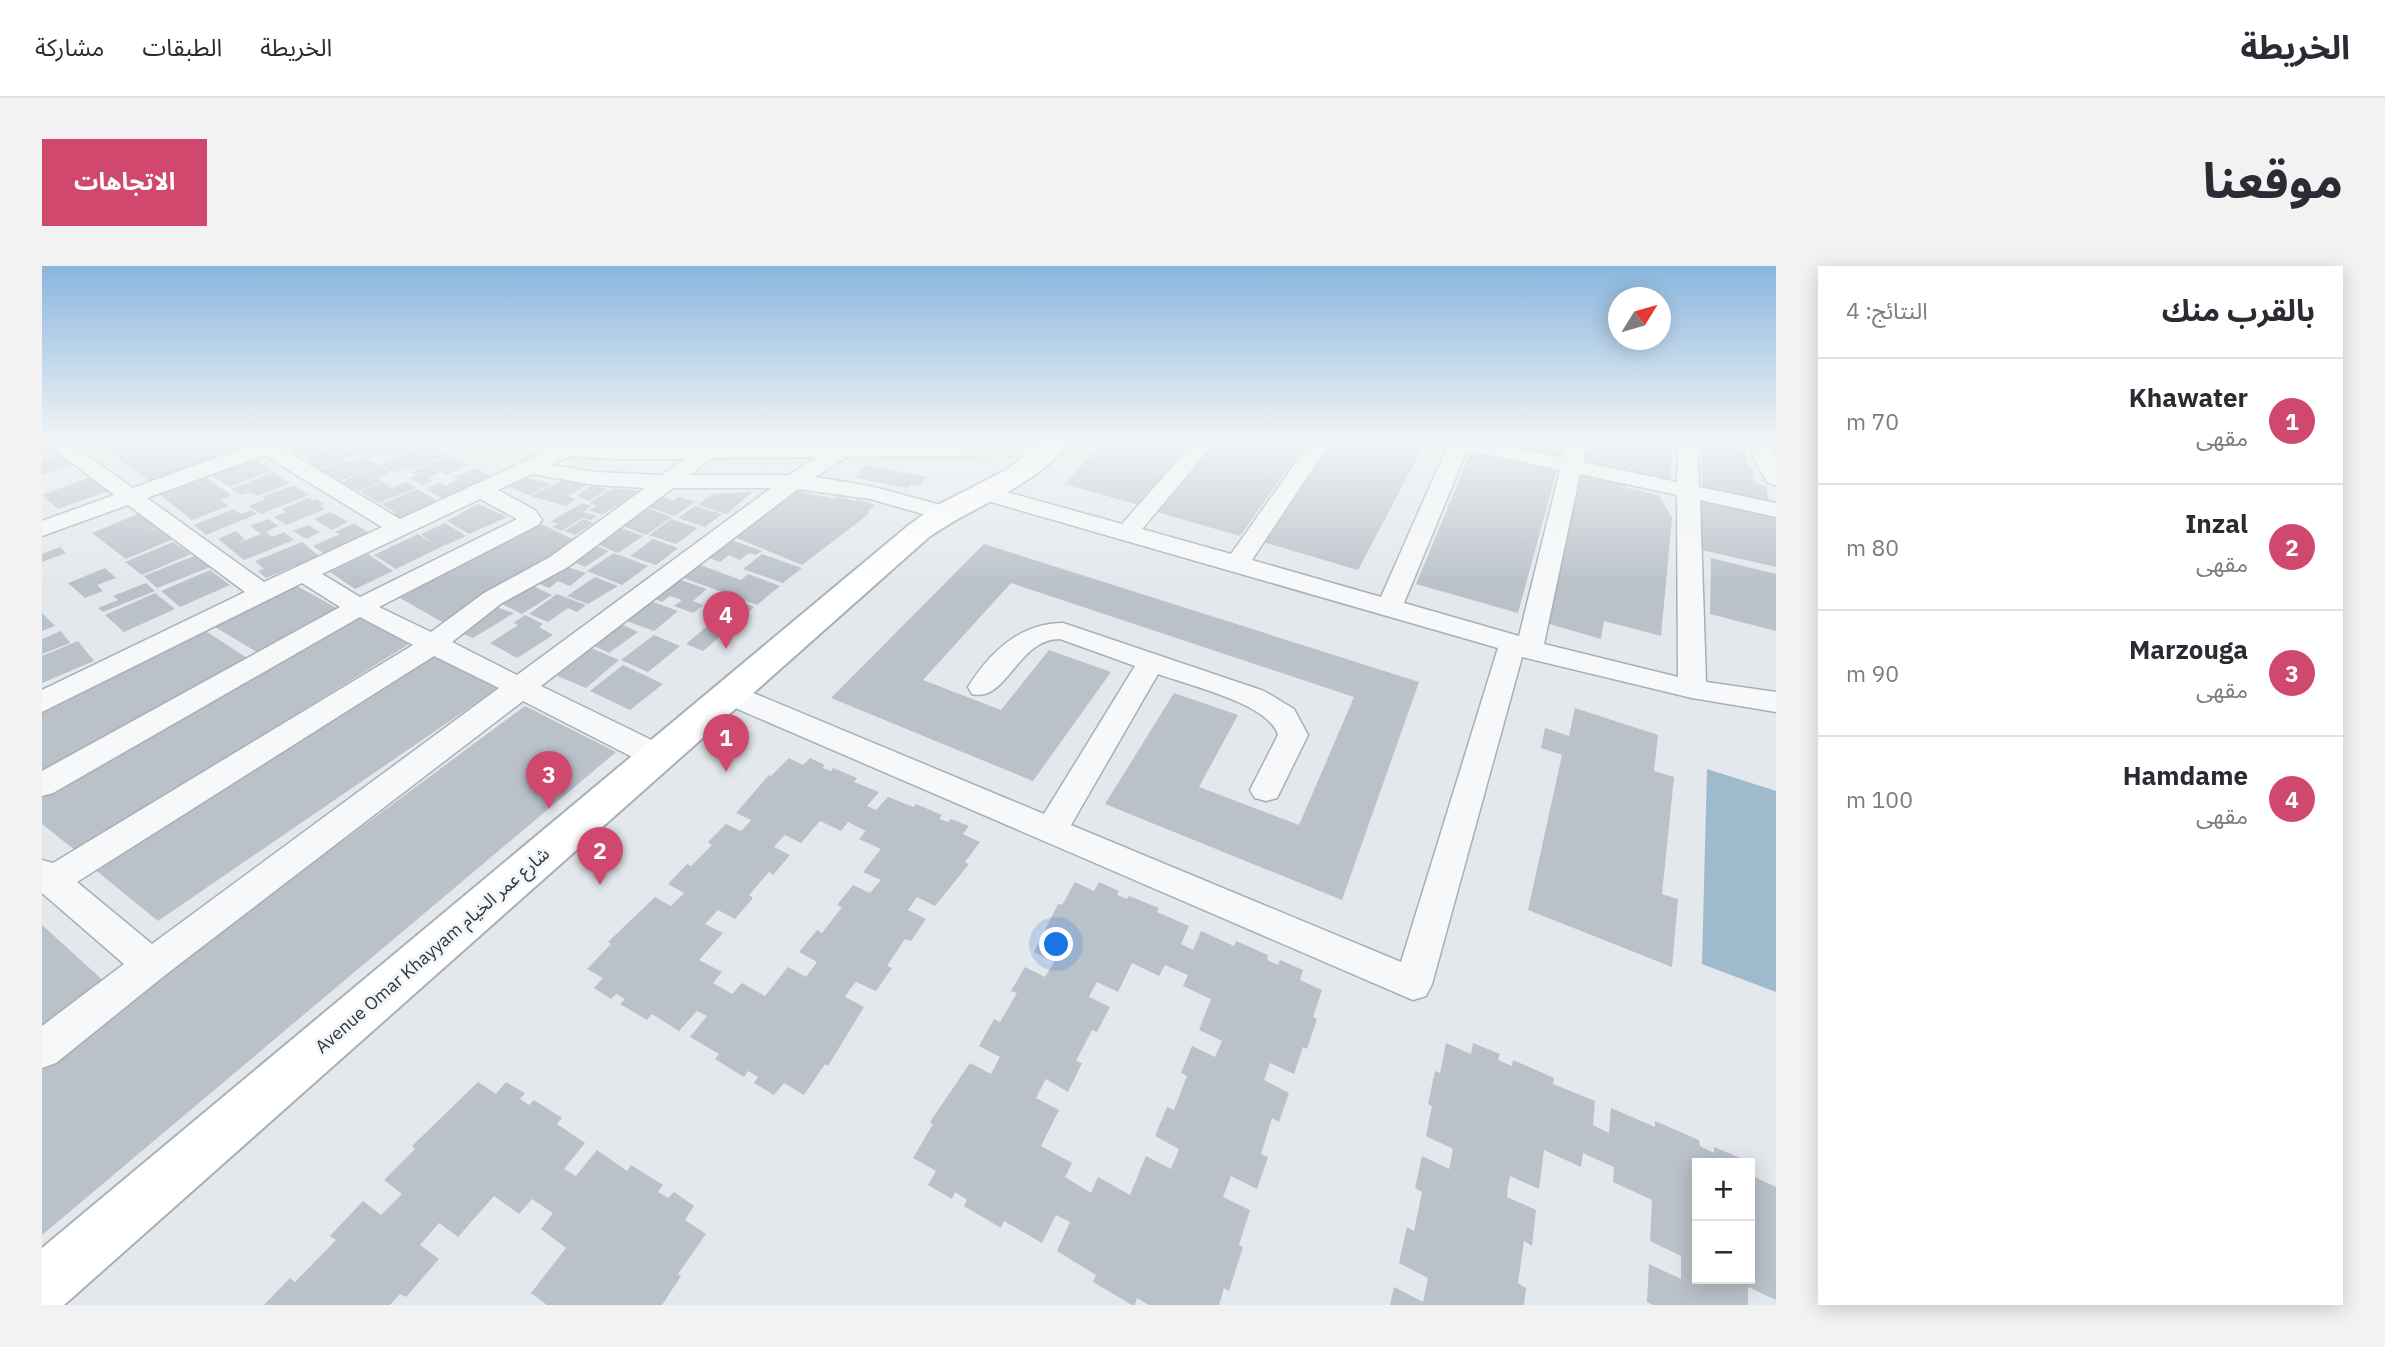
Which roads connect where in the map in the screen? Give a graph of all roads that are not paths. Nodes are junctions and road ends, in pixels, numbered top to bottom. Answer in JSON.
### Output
{"nodes":[{"id":1,"x":122,"y":489,"type":"edge"},
{"id":2,"x":148,"y":489,"type":"edge"},
{"id":3,"x":340,"y":489,"type":"edge"},
{"id":4,"x":655,"y":489,"type":"edge"},
{"id":5,"x":783,"y":489,"type":"edge"},
{"id":6,"x":847,"y":489,"type":"edge"},
{"id":7,"x":993,"y":489,"type":"edge"},
{"id":8,"x":1164,"y":489,"type":"edge"},
{"id":9,"x":1287,"y":489,"type":"edge"},
{"id":10,"x":1438,"y":489,"type":"edge"},
{"id":11,"x":1565,"y":489,"type":"edge"},
{"id":12,"x":1671,"y":489,"type":"edge"},
{"id":13,"x":1687,"y":489,"type":"edge"},
{"id":14,"x":481,"y":490,"type":"joint"},
{"id":15,"x":1687,"y":493,"type":"junction"},
{"id":16,"x":985,"y":494,"type":"junction"},
{"id":17,"x":131,"y":496,"type":"junction"},
{"id":18,"x":1776,"y":510,"type":"edge"},
{"id":19,"x":944,"y":513,"type":"junction"},
{"id":20,"x":44,"y":525,"type":"edge"},
{"id":21,"x":399,"y":528,"type":"junction"},
{"id":22,"x":1126,"y":534,"type":"junction"},
{"id":23,"x":1237,"y":563,"type":"junction"},
{"id":24,"x":303,"y":573,"type":"junction"},
{"id":25,"x":263,"y":593,"type":"junction"},
{"id":26,"x":359,"y":607,"type":"junction"},
{"id":27,"x":1389,"y":609,"type":"junction"},
{"id":28,"x":434,"y":644,"type":"junction"},
{"id":29,"x":1520,"y":647,"type":"junction"},
{"id":30,"x":1151,"y":663,"type":"junction"},
{"id":31,"x":521,"y":686,"type":"junction"},
{"id":32,"x":982,"y":687,"type":"dead end"},
{"id":33,"x":1692,"y":689,"type":"junction"},
{"id":34,"x":729,"y":694,"type":"junction"},
{"id":35,"x":42,"y":702,"type":"edge"},
{"id":36,"x":1776,"y":702,"type":"edge"},
{"id":37,"x":657,"y":756,"type":"junction"},
{"id":38,"x":42,"y":785,"type":"edge"},
{"id":39,"x":1266,"y":790,"type":"dead end"},
{"id":40,"x":1051,"y":830,"type":"junction"},
{"id":41,"x":47,"y":877,"type":"edge"},
{"id":42,"x":151,"y":965,"type":"junction"},
{"id":43,"x":42,"y":1050,"type":"edge"},
{"id":44,"x":42,"y":1286,"type":"edge"}],
"edges":[{"from":1,"to":17,"type":"street"},
{"from":2,"to":17,"type":"street"},
{"from":3,"to":21,"type":"street"},
{"from":4,"to":28,"type":"street"},
{"from":5,"to":31,"type":"street"},
{"from":6,"to":19,"type":"street"},
{"from":7,"to":16,"type":"street","name":"Avenue Omar Khayyam شارع عمر الخيام"},
{"from":8,"to":22,"type":"street"},
{"from":9,"to":23,"type":"street"},
{"from":10,"to":27,"type":"street"},
{"from":11,"to":29,"type":"street"},
{"from":12,"to":15,"type":"street"},
{"from":13,"to":15,"type":"street"},
{"from":14,"to":21,"type":"street"},
{"from":14,"to":26,"type":"street"},
{"from":15,"to":18,"type":"street"},
{"from":15,"to":33,"type":"street"},
{"from":16,"to":19,"type":"street","name":"Avenue Omar Khayyam شارع عمر الخيام"},
{"from":16,"to":22,"type":"street"},
{"from":17,"to":20,"type":"street"},
{"from":17,"to":25,"type":"street"},
{"from":19,"to":34,"type":"street","name":"Avenue Omar Khayyam شارع عمر الخيام"},
{"from":21,"to":24,"type":"street"},
{"from":22,"to":23,"type":"street"},
{"from":23,"to":27,"type":"street"},
{"from":24,"to":25,"type":"street"},
{"from":24,"to":26,"type":"street"},
{"from":25,"to":35,"type":"street"},
{"from":26,"to":28,"type":"street"},
{"from":26,"to":38,"type":"street"},
{"from":27,"to":29,"type":"street"},
{"from":28,"to":31,"type":"street"},
{"from":28,"to":41,"type":"street"},
{"from":29,"to":33,"type":"street"},
{"from":29,"to":40,"type":"street"},
{"from":30,"to":32,"type":"street"},
{"from":30,"to":39,"type":"street"},
{"from":30,"to":40,"type":"street"},
{"from":31,"to":37,"type":"street"},
{"from":31,"to":42,"type":"street"},
{"from":33,"to":36,"type":"street"},
{"from":34,"to":37,"type":"street","name":"Avenue Omar Khayyam شارع عمر الخيام"},
{"from":34,"to":40,"type":"street"},
{"from":37,"to":44,"type":"street","name":"Avenue Omar Khayyam شارع عمر الخيام"},
{"from":41,"to":42,"type":"street"},
{"from":42,"to":43,"type":"street"}]}
